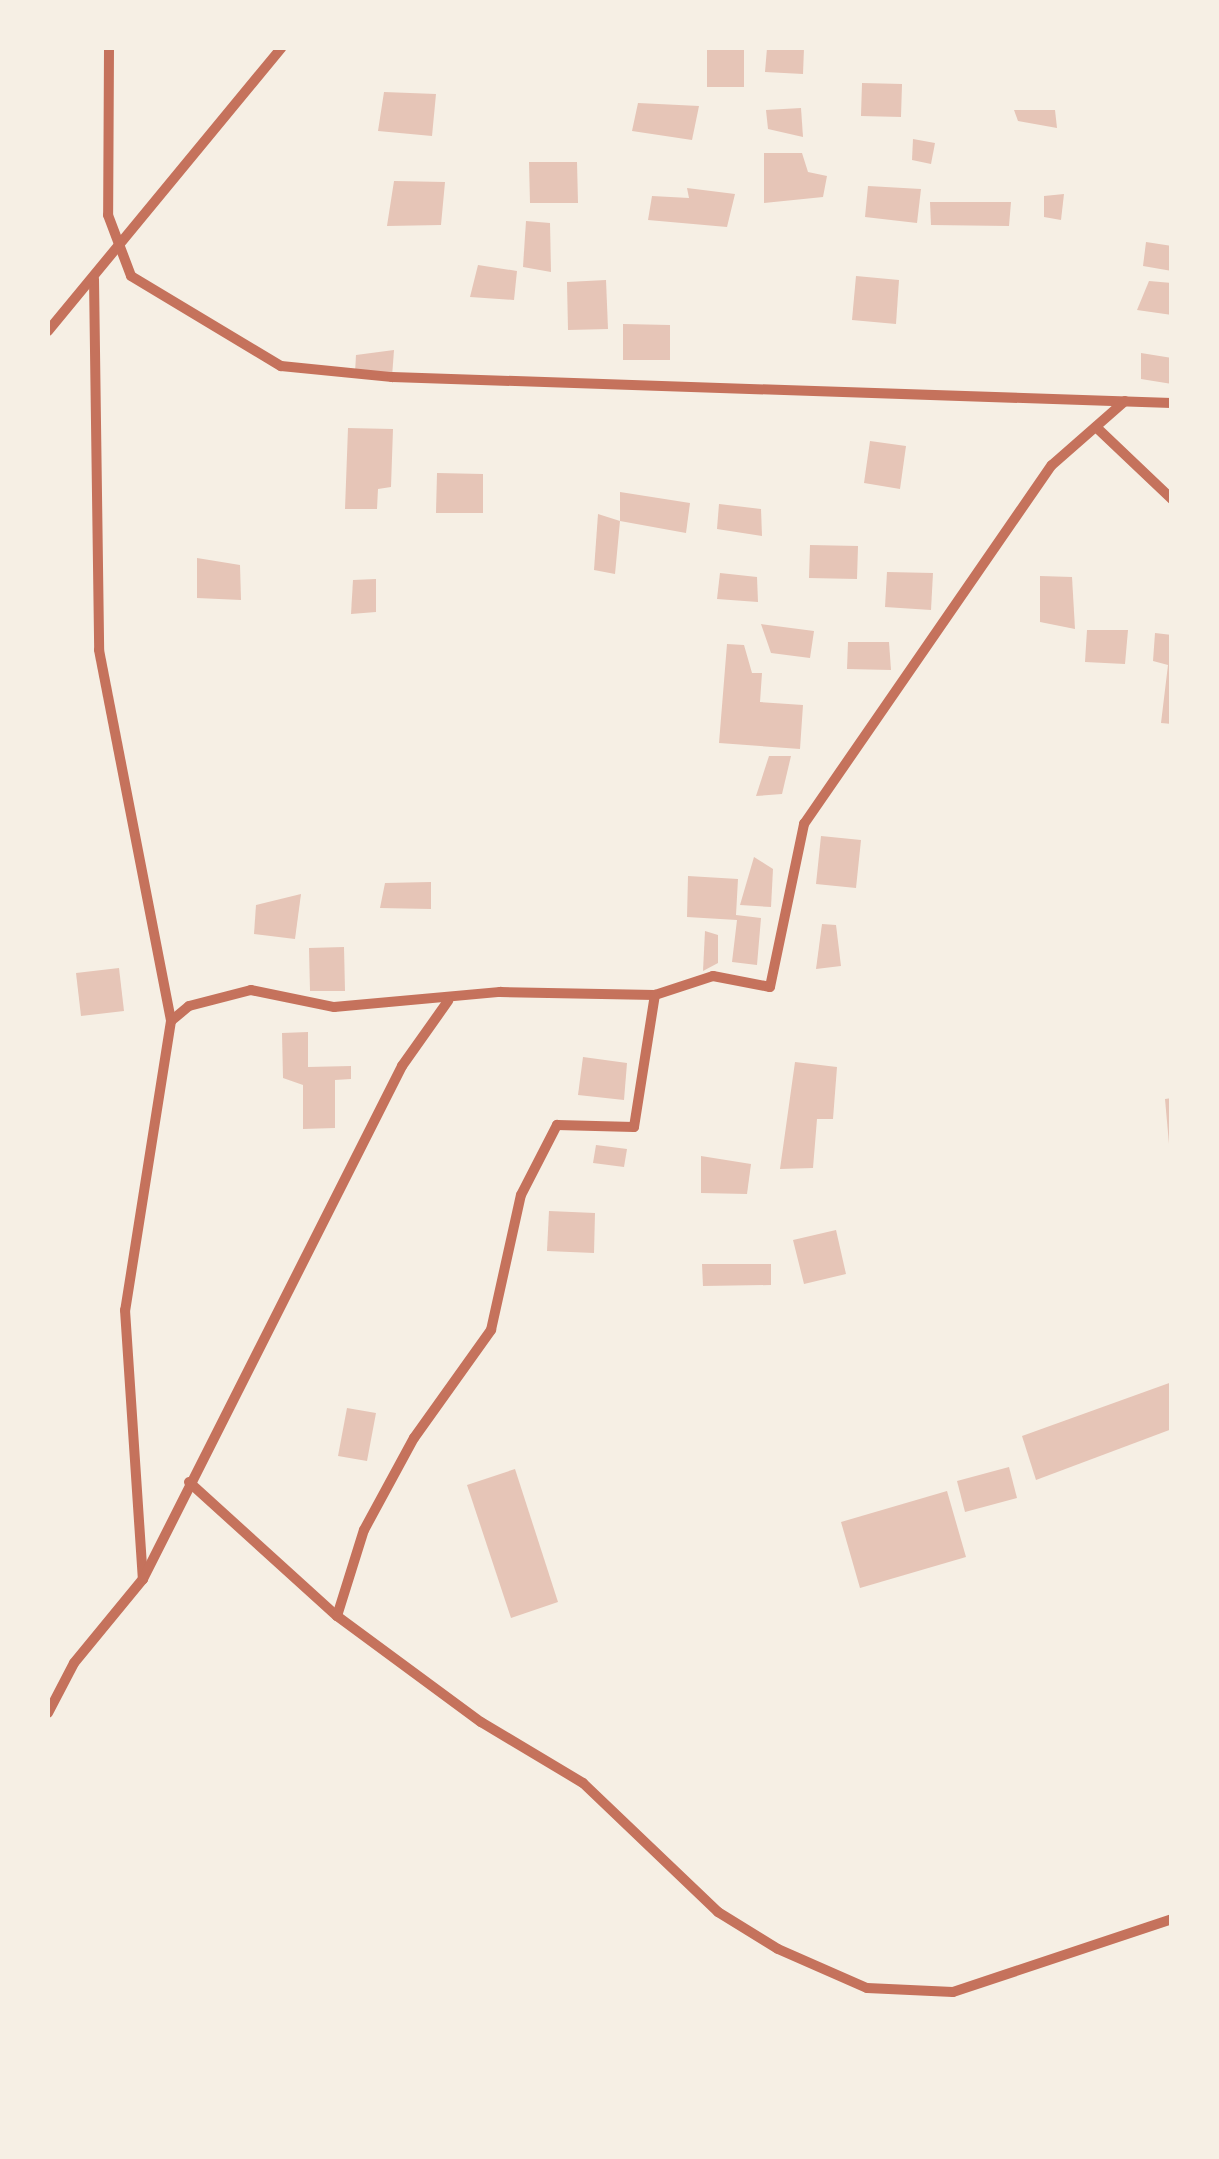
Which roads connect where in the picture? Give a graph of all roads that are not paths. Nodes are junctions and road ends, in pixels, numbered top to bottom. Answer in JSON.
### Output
{"nodes":[{"id":1,"x":109,"y":48,"type":"edge"},
{"id":2,"x":281,"y":48,"type":"edge"},
{"id":3,"x":118,"y":252,"type":"junction"},
{"id":4,"x":94,"y":280,"type":"junction"},
{"id":5,"x":48,"y":331,"type":"edge"},
{"id":6,"x":1125,"y":401,"type":"junction"},
{"id":7,"x":1172,"y":403,"type":"edge"},
{"id":8,"x":1096,"y":426,"type":"junction"},
{"id":9,"x":1172,"y":499,"type":"edge"},
{"id":10,"x":655,"y":995,"type":"junction"},
{"id":11,"x":448,"y":1001,"type":"junction"},
{"id":12,"x":171,"y":1021,"type":"junction"},
{"id":13,"x":189,"y":1482,"type":"junction"},
{"id":14,"x":143,"y":1579,"type":"junction"},
{"id":15,"x":337,"y":1616,"type":"junction"},
{"id":16,"x":48,"y":1713,"type":"edge"},
{"id":17,"x":1172,"y":1919,"type":"edge"}],
"edges":[{"from":1,"to":3,"type":"street"},
{"from":2,"to":3,"type":"street"},
{"from":3,"to":4,"type":"street"},
{"from":3,"to":6,"type":"street"},
{"from":4,"to":5,"type":"street"},
{"from":4,"to":12,"type":"street"},
{"from":6,"to":7,"type":"street"},
{"from":6,"to":8,"type":"street"},
{"from":8,"to":9,"type":"street"},
{"from":8,"to":10,"type":"street"},
{"from":10,"to":11,"type":"street"},
{"from":10,"to":15,"type":"street"},
{"from":11,"to":12,"type":"street"},
{"from":11,"to":13,"type":"street"},
{"from":12,"to":14,"type":"street"},
{"from":13,"to":14,"type":"street"},
{"from":13,"to":15,"type":"street"},
{"from":14,"to":16,"type":"street"},
{"from":15,"to":17,"type":"street"}]}
